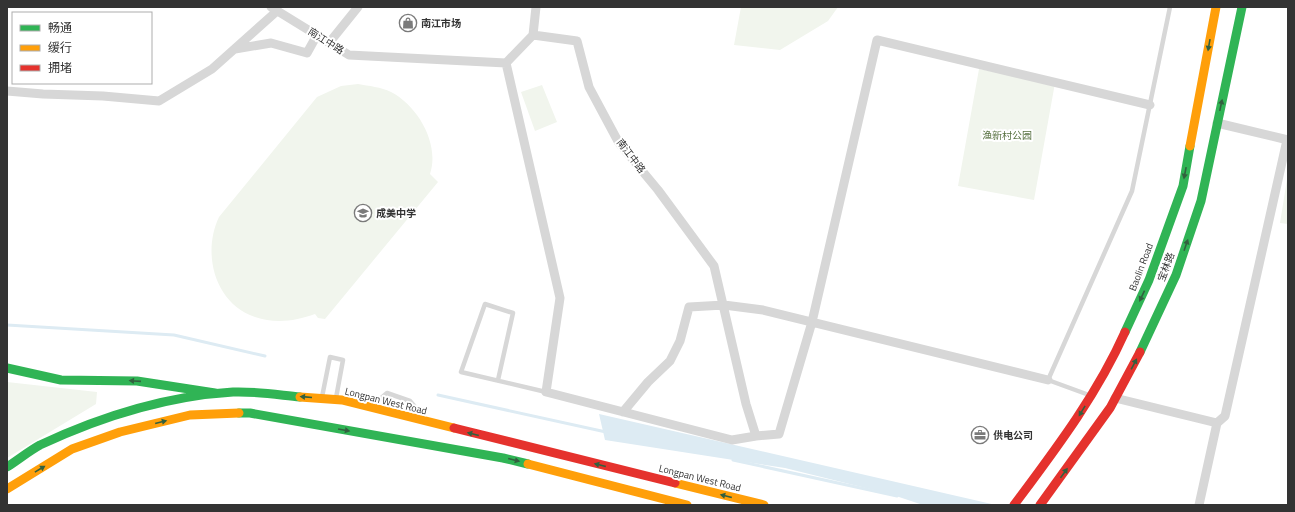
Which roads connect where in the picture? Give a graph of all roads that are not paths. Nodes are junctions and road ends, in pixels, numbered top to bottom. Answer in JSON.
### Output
{"nodes":[{"id":1,"x":358,"y":7,"type":"edge"},
{"id":2,"x":536,"y":7,"type":"edge"},
{"id":3,"x":1170,"y":7,"type":"edge"},
{"id":4,"x":1216,"y":7,"type":"edge"},
{"id":5,"x":1242,"y":7,"type":"edge"},
{"id":6,"x":274,"y":9,"type":"edge"},
{"id":7,"x":317,"y":35,"type":"junction"},
{"id":8,"x":533,"y":35,"type":"junction"},
{"id":9,"x":330,"y":43,"type":"junction"},
{"id":10,"x":234,"y":49,"type":"junction"},
{"id":11,"x":506,"y":63,"type":"junction"},
{"id":12,"x":7,"y":91,"type":"edge"},
{"id":13,"x":1150,"y":106,"type":"junction"},
{"id":14,"x":1217,"y":124,"type":"junction"},
{"id":15,"x":1288,"y":140,"type":"edge"},
{"id":16,"x":724,"y":305,"type":"junction"},
{"id":17,"x":812,"y":322,"type":"junction"},
{"id":18,"x":7,"y":368,"type":"edge"},
{"id":19,"x":498,"y":380,"type":"junction"},
{"id":20,"x":1048,"y":380,"type":"junction"},
{"id":21,"x":546,"y":392,"type":"junction"},
{"id":22,"x":215,"y":394,"type":"junction"},
{"id":23,"x":1091,"y":396,"type":"junction"},
{"id":24,"x":321,"y":398,"type":"junction"},
{"id":25,"x":1116,"y":398,"type":"junction"},
{"id":26,"x":336,"y":400,"type":"junction"},
{"id":27,"x":369,"y":408,"type":"junction"},
{"id":28,"x":623,"y":412,"type":"junction"},
{"id":29,"x":430,"y":423,"type":"junction"},
{"id":30,"x":1217,"y":423,"type":"junction"},
{"id":31,"x":756,"y":436,"type":"junction"},
{"id":32,"x":7,"y":467,"type":"edge"},
{"id":33,"x":7,"y":489,"type":"edge"},
{"id":34,"x":1014,"y":504,"type":"edge"},
{"id":35,"x":687,"y":505,"type":"edge"},
{"id":36,"x":764,"y":505,"type":"edge"},
{"id":37,"x":1041,"y":505,"type":"edge"},
{"id":38,"x":1199,"y":505,"type":"edge"}],
"edges":[{"from":1,"to":9,"type":"street"},
{"from":2,"to":8,"type":"street"},
{"from":3,"to":13,"type":"lane"},
{"from":4,"to":23,"type":"main road","name":"Baolin Road","one_way":true},
{"from":14,"to":5,"type":"main road","name":"宝林路","one_way":true},
{"from":6,"to":7,"type":"street","name":"南江中路"},
{"from":6,"to":10,"type":"street","name":"南江中路"},
{"from":7,"to":9,"type":"street","name":"南江中路"},
{"from":7,"to":10,"type":"street"},
{"from":8,"to":11,"type":"street"},
{"from":8,"to":16,"type":"street","name":"南江中路"},
{"from":9,"to":11,"type":"street","name":"南江中路"},
{"from":10,"to":12,"type":"street","name":"南江中路"},
{"from":11,"to":21,"type":"street"},
{"from":13,"to":17,"type":"street"},
{"from":13,"to":20,"type":"lane"},
{"from":14,"to":15,"type":"street"},
{"from":25,"to":14,"type":"main road","name":"宝林路","one_way":true},
{"from":15,"to":30,"type":"street"},
{"from":16,"to":17,"type":"street"},
{"from":16,"to":28,"type":"street"},
{"from":16,"to":31,"type":"street","name":"南江中路"},
{"from":17,"to":20,"type":"street"},
{"from":17,"to":31,"type":"street"},
{"from":22,"to":18,"type":"main road","one_way":true},
{"from":19,"to":19,"type":"lane"},
{"from":19,"to":21,"type":"lane"},
{"from":20,"to":23,"type":"lane"},
{"from":21,"to":28,"type":"street"},
{"from":24,"to":22,"type":"main road","name":"Longpan West Road","one_way":true},
{"from":22,"to":32,"type":"main road","name":"Longpan West Road"},
{"from":23,"to":34,"type":"main road","name":"Baolin Road","one_way":true},
{"from":24,"to":26,"type":"main road","name":"Longpan West Road"},
{"from":24,"to":26,"type":"lane"},
{"from":25,"to":30,"type":"street"},
{"from":37,"to":25,"type":"main road","name":"宝林路","one_way":true},
{"from":26,"to":27,"type":"main road","name":"Longpan West Road"},
{"from":27,"to":29,"type":"main road","name":"Longpan West Road"},
{"from":27,"to":29,"type":"lane"},
{"from":28,"to":31,"type":"street"},
{"from":36,"to":29,"type":"main road","name":"Longpan West Road","one_way":true},
{"from":30,"to":38,"type":"street"},
{"from":33,"to":35,"type":"main road","one_way":true}]}
